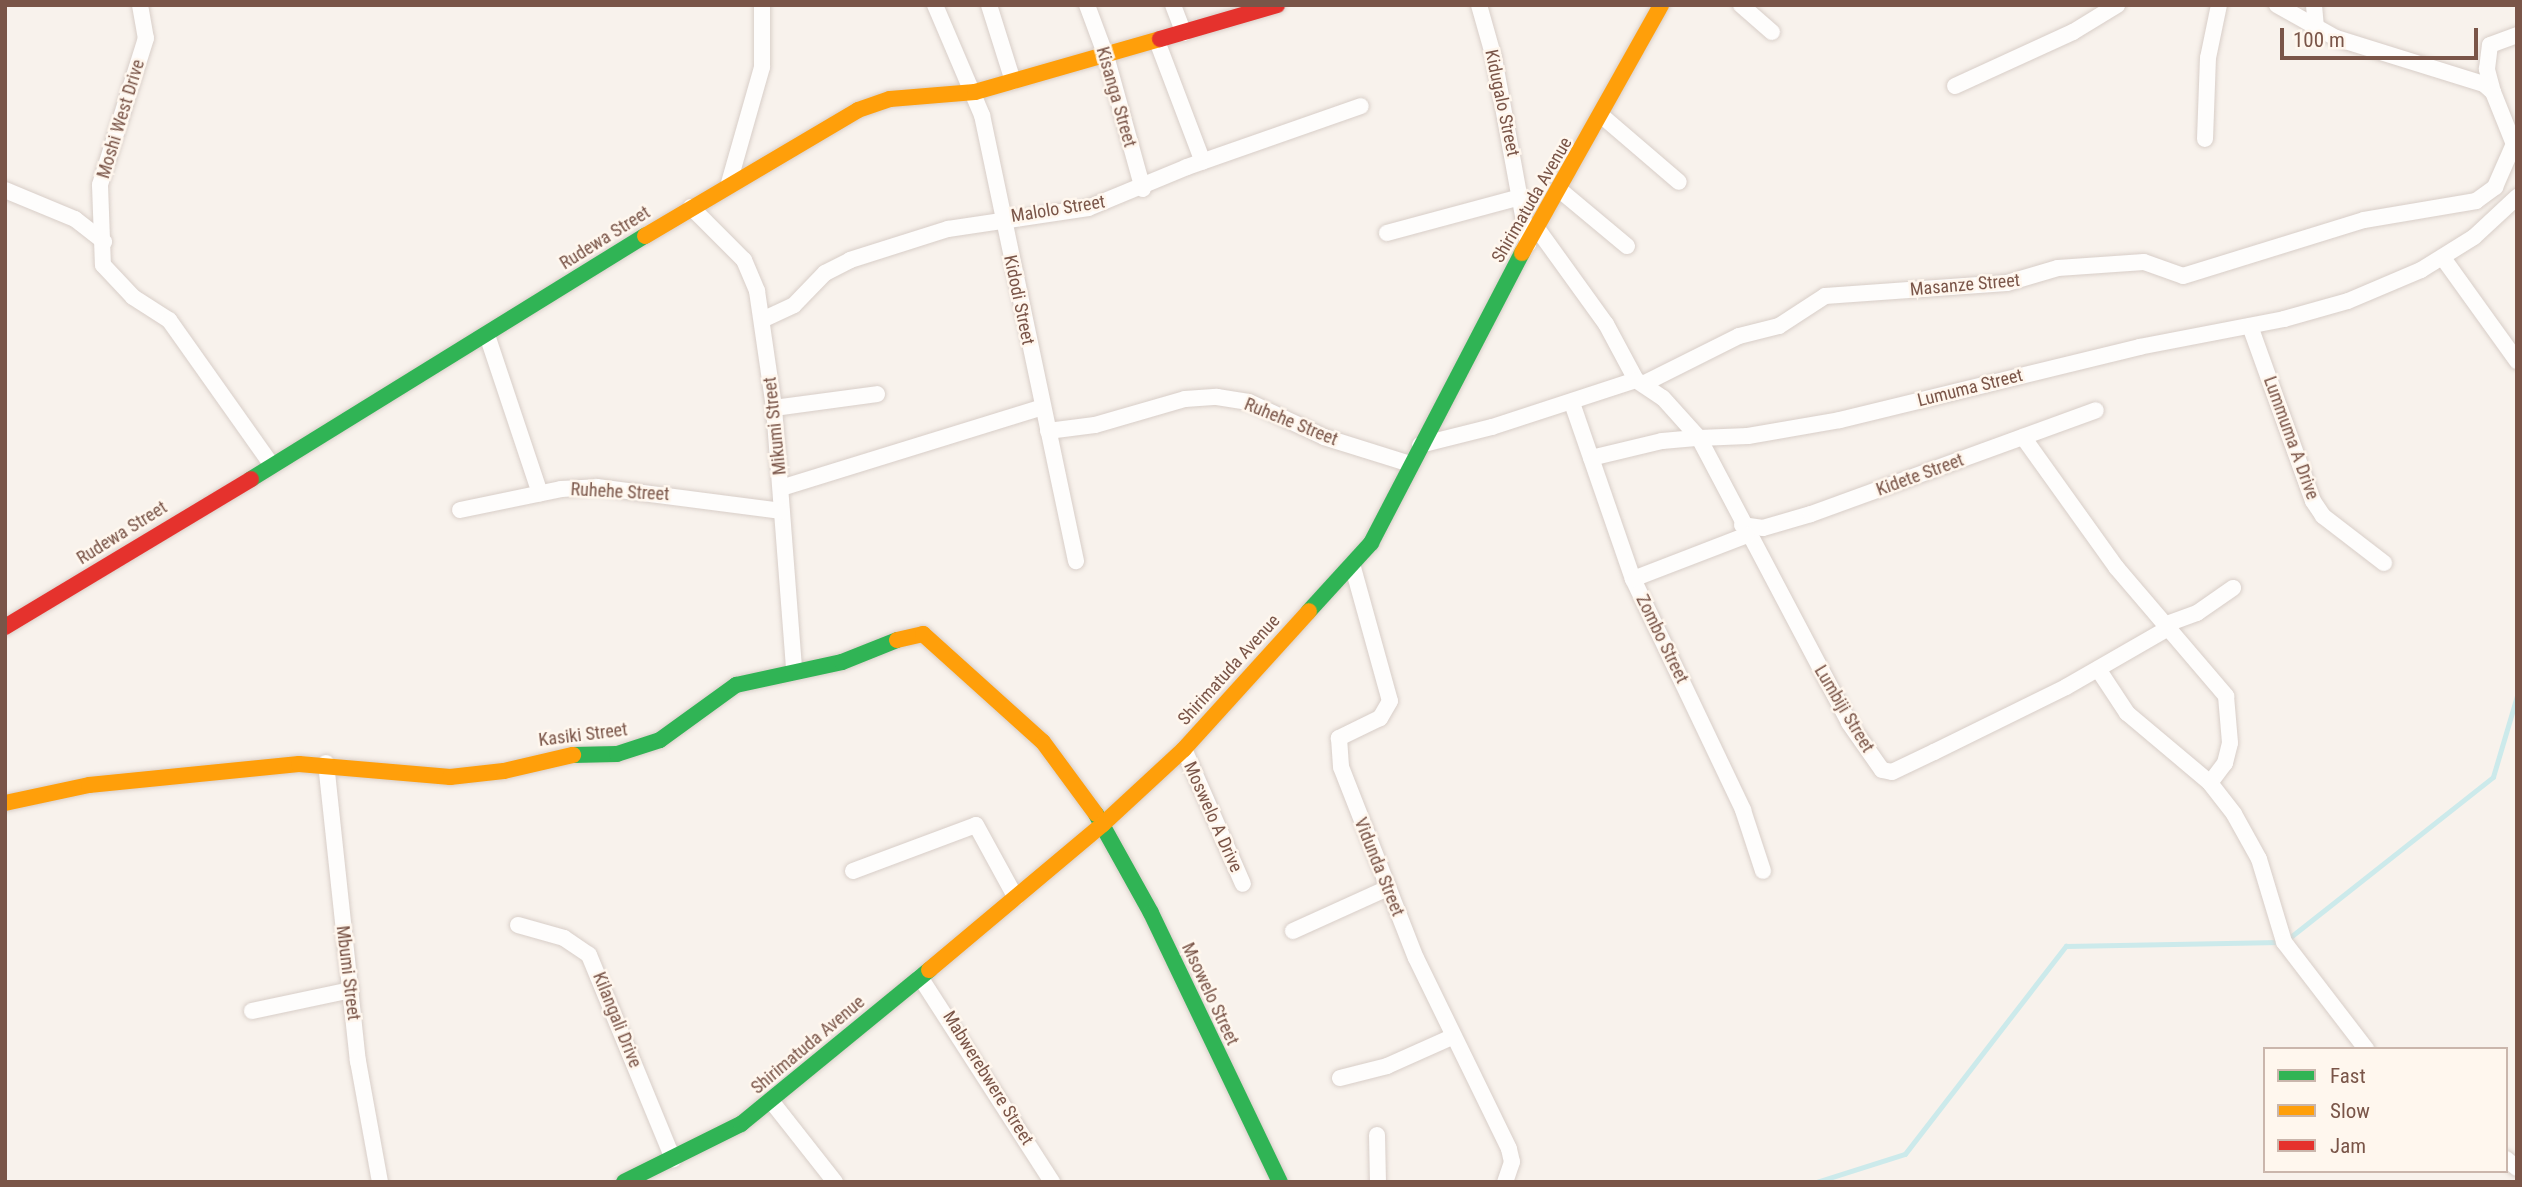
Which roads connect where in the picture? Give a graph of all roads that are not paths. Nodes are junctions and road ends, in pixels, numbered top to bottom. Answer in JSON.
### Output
{"nodes":[{"id":1,"x":140,"y":5,"type":"edge"},
{"id":2,"x":762,"y":5,"type":"edge"},
{"id":3,"x":935,"y":5,"type":"edge"},
{"id":4,"x":989,"y":5,"type":"edge"},
{"id":5,"x":1087,"y":5,"type":"edge"},
{"id":6,"x":1173,"y":5,"type":"edge"},
{"id":7,"x":1277,"y":5,"type":"edge"},
{"id":8,"x":1479,"y":5,"type":"edge"},
{"id":9,"x":1661,"y":5,"type":"edge"},
{"id":10,"x":1741,"y":5,"type":"edge"},
{"id":11,"x":2117,"y":5,"type":"edge"},
{"id":12,"x":2220,"y":5,"type":"edge"},
{"id":13,"x":2277,"y":5,"type":"edge"},
{"id":14,"x":2314,"y":5,"type":"edge"},
{"id":15,"x":2316,"y":28,"type":"junction"},
{"id":16,"x":1772,"y":32,"type":"dead end"},
{"id":17,"x":1184,"y":33,"type":"junction"},
{"id":18,"x":2517,"y":35,"type":"edge"},
{"id":19,"x":1157,"y":41,"type":"junction"},
{"id":20,"x":1106,"y":56,"type":"junction"},
{"id":21,"x":1013,"y":81,"type":"junction"},
{"id":22,"x":1955,"y":86,"type":"dead end"},
{"id":23,"x":975,"y":92,"type":"junction"},
{"id":24,"x":2493,"y":92,"type":"junction"},
{"id":25,"x":1362,"y":106,"type":"dead end"},
{"id":26,"x":1602,"y":116,"type":"junction"},
{"id":27,"x":2205,"y":139,"type":"dead end"},
{"id":28,"x":2515,"y":149,"type":"edge"},
{"id":29,"x":1203,"y":162,"type":"junction"},
{"id":30,"x":1679,"y":182,"type":"dead end"},
{"id":31,"x":729,"y":183,"type":"junction"},
{"id":32,"x":1143,"y":189,"type":"junction"},
{"id":33,"x":5,"y":190,"type":"edge"},
{"id":34,"x":1561,"y":191,"type":"junction"},
{"id":35,"x":1520,"y":197,"type":"junction"},
{"id":36,"x":2517,"y":197,"type":"edge"},
{"id":37,"x":691,"y":207,"type":"junction"},
{"id":38,"x":1003,"y":218,"type":"junction"},
{"id":39,"x":1536,"y":227,"type":"junction"},
{"id":40,"x":1387,"y":233,"type":"dead end"},
{"id":41,"x":104,"y":242,"type":"junction"},
{"id":42,"x":1528,"y":244,"type":"junction"},
{"id":43,"x":1627,"y":246,"type":"dead end"},
{"id":44,"x":2443,"y":258,"type":"junction"},
{"id":45,"x":762,"y":320,"type":"junction"},
{"id":46,"x":2250,"y":326,"type":"junction"},
{"id":47,"x":486,"y":335,"type":"junction"},
{"id":48,"x":2517,"y":361,"type":"edge"},
{"id":49,"x":1640,"y":382,"type":"junction"},
{"id":50,"x":877,"y":394,"type":"dead end"},
{"id":51,"x":1572,"y":403,"type":"junction"},
{"id":52,"x":1042,"y":407,"type":"junction"},
{"id":53,"x":774,"y":408,"type":"junction"},
{"id":54,"x":2096,"y":410,"type":"dead end"},
{"id":55,"x":1048,"y":431,"type":"junction"},
{"id":56,"x":2023,"y":437,"type":"junction"},
{"id":57,"x":1699,"y":438,"type":"junction"},
{"id":58,"x":1420,"y":445,"type":"junction"},
{"id":59,"x":1591,"y":458,"type":"junction"},
{"id":60,"x":271,"y":464,"type":"junction"},
{"id":61,"x":1410,"y":464,"type":"junction"},
{"id":62,"x":781,"y":488,"type":"junction"},
{"id":63,"x":540,"y":493,"type":"junction"},
{"id":64,"x":460,"y":510,"type":"dead end"},
{"id":65,"x":782,"y":511,"type":"junction"},
{"id":66,"x":1744,"y":530,"type":"junction"},
{"id":67,"x":1076,"y":561,"type":"dead end"},
{"id":68,"x":2384,"y":563,"type":"dead end"},
{"id":69,"x":1352,"y":564,"type":"junction"},
{"id":70,"x":1633,"y":579,"type":"junction"},
{"id":71,"x":2233,"y":588,"type":"dead end"},
{"id":72,"x":5,"y":627,"type":"edge"},
{"id":73,"x":2166,"y":627,"type":"junction"},
{"id":74,"x":2098,"y":669,"type":"junction"},
{"id":75,"x":794,"y":670,"type":"junction"},
{"id":76,"x":1184,"y":749,"type":"junction"},
{"id":77,"x":326,"y":763,"type":"junction"},
{"id":78,"x":2210,"y":783,"type":"junction"},
{"id":79,"x":5,"y":803,"type":"edge"},
{"id":80,"x":1103,"y":824,"type":"junction"},
{"id":81,"x":853,"y":871,"type":"dead end"},
{"id":82,"x":1763,"y":871,"type":"dead end"},
{"id":83,"x":1243,"y":884,"type":"dead end"},
{"id":84,"x":1388,"y":888,"type":"junction"},
{"id":85,"x":1016,"y":898,"type":"junction"},
{"id":86,"x":518,"y":926,"type":"dead end"},
{"id":87,"x":1293,"y":931,"type":"dead end"},
{"id":88,"x":920,"y":977,"type":"junction"},
{"id":89,"x":351,"y":990,"type":"junction"},
{"id":90,"x":252,"y":1011,"type":"dead end"},
{"id":91,"x":1454,"y":1036,"type":"junction"},
{"id":92,"x":2364,"y":1047,"type":"edge"},
{"id":93,"x":1340,"y":1078,"type":"dead end"},
{"id":94,"x":772,"y":1102,"type":"junction"},
{"id":95,"x":1377,"y":1135,"type":"dead end"},
{"id":96,"x":673,"y":1159,"type":"junction"},
{"id":97,"x":380,"y":1182,"type":"edge"},
{"id":98,"x":624,"y":1182,"type":"edge"},
{"id":99,"x":835,"y":1182,"type":"edge"},
{"id":100,"x":1052,"y":1182,"type":"edge"},
{"id":101,"x":1280,"y":1182,"type":"edge"},
{"id":102,"x":1378,"y":1182,"type":"edge"},
{"id":103,"x":1505,"y":1182,"type":"edge"}],
"edges":[{"from":1,"to":41,"type":"street","name":"Moshi West Drive"},
{"from":2,"to":31,"type":"street"},
{"from":3,"to":23,"type":"street","name":"Kidodi Street"},
{"from":4,"to":21,"type":"street"},
{"from":5,"to":20,"type":"street","name":"Kisanga Street"},
{"from":6,"to":17,"type":"street"},
{"from":7,"to":17,"type":"street","name":"Rudewa Street"},
{"from":8,"to":35,"type":"street","name":"Kidugalo Street"},
{"from":9,"to":26,"type":"street","name":"Shirimatuda Avenue"},
{"from":10,"to":16,"type":"street"},
{"from":11,"to":22,"type":"street"},
{"from":12,"to":27,"type":"street"},
{"from":13,"to":15,"type":"street"},
{"from":14,"to":15,"type":"street"},
{"from":15,"to":24,"type":"street"},
{"from":17,"to":19,"type":"street","name":"Rudewa Street"},
{"from":18,"to":24,"type":"street"},
{"from":19,"to":20,"type":"street","name":"Rudewa Street"},
{"from":19,"to":29,"type":"street"},
{"from":20,"to":21,"type":"street","name":"Rudewa Street"},
{"from":20,"to":32,"type":"street","name":"Kisanga Street"},
{"from":21,"to":23,"type":"street","name":"Rudewa Street"},
{"from":23,"to":31,"type":"street","name":"Rudewa Street"},
{"from":23,"to":38,"type":"street","name":"Kidodi Street"},
{"from":24,"to":28,"type":"street"},
{"from":25,"to":29,"type":"street","name":"Malolo Street"},
{"from":26,"to":30,"type":"street"},
{"from":26,"to":34,"type":"street","name":"Shirimatuda Avenue"},
{"from":28,"to":49,"type":"street","name":"Masanze Street"},
{"from":29,"to":32,"type":"street","name":"Malolo Street"},
{"from":31,"to":37,"type":"street","name":"Rudewa Street"},
{"from":32,"to":38,"type":"street","name":"Malolo Street"},
{"from":33,"to":41,"type":"street"},
{"from":34,"to":39,"type":"street","name":"Shirimatuda Avenue"},
{"from":34,"to":43,"type":"street"},
{"from":35,"to":40,"type":"street"},
{"from":35,"to":42,"type":"street","name":"Kidugalo Street"},
{"from":36,"to":44,"type":"street","name":"Lumuma Street"},
{"from":37,"to":45,"type":"street","name":"Mikumi Street"},
{"from":37,"to":47,"type":"street","name":"Rudewa Street"},
{"from":38,"to":45,"type":"street","name":"Malolo Street"},
{"from":38,"to":52,"type":"street","name":"Kidodi Street"},
{"from":39,"to":42,"type":"street","name":"Shirimatuda Avenue"},
{"from":39,"to":49,"type":"street"},
{"from":41,"to":60,"type":"street","name":"Moshi West Drive"},
{"from":42,"to":58,"type":"street","name":"Shirimatuda Avenue"},
{"from":44,"to":46,"type":"street","name":"Lumuma Street"},
{"from":44,"to":48,"type":"street"},
{"from":45,"to":53,"type":"street","name":"Mikumi Street"},
{"from":46,"to":57,"type":"street","name":"Lumuma Street"},
{"from":46,"to":68,"type":"street","name":"Lummuma A Drive"},
{"from":47,"to":60,"type":"street","name":"Rudewa Street"},
{"from":47,"to":63,"type":"street"},
{"from":49,"to":51,"type":"street"},
{"from":49,"to":57,"type":"street"},
{"from":50,"to":53,"type":"street"},
{"from":51,"to":58,"type":"street"},
{"from":51,"to":59,"type":"street","name":"Zombo Street"},
{"from":52,"to":55,"type":"street","name":"Kidodi Street"},
{"from":52,"to":62,"type":"street"},
{"from":53,"to":62,"type":"street","name":"Mikumi Street"},
{"from":54,"to":56,"type":"street","name":"Kidete Street"},
{"from":55,"to":61,"type":"street","name":"Ruhehe Street"},
{"from":55,"to":67,"type":"street","name":"Kidodi Street"},
{"from":56,"to":66,"type":"street","name":"Kidete Street"},
{"from":56,"to":73,"type":"street"},
{"from":57,"to":59,"type":"street","name":"Lumuma Street"},
{"from":57,"to":66,"type":"street","name":"Lumbiji Street"},
{"from":58,"to":61,"type":"street","name":"Shirimatuda Avenue"},
{"from":59,"to":70,"type":"street","name":"Zombo Street"},
{"from":60,"to":72,"type":"street","name":"Rudewa Street"},
{"from":61,"to":69,"type":"street","name":"Shirimatuda Avenue"},
{"from":62,"to":65,"type":"street","name":"Mikumi Street"},
{"from":63,"to":64,"type":"street","name":"Ruhehe Street"},
{"from":63,"to":65,"type":"street","name":"Ruhehe Street"},
{"from":65,"to":75,"type":"street","name":"Mikumi Street"},
{"from":66,"to":70,"type":"street"},
{"from":66,"to":74,"type":"street","name":"Lumbiji Street"},
{"from":69,"to":76,"type":"street","name":"Shirimatuda Avenue"},
{"from":69,"to":84,"type":"street","name":"Vidunda Street"},
{"from":70,"to":82,"type":"street","name":"Zombo Street"},
{"from":71,"to":73,"type":"street","name":"Lumbiji Street"},
{"from":73,"to":74,"type":"street","name":"Lumbiji Street"},
{"from":73,"to":78,"type":"street"},
{"from":74,"to":78,"type":"street"},
{"from":75,"to":77,"type":"street","name":"Kasiki Street"},
{"from":75,"to":80,"type":"street","name":"Kasiki Street"},
{"from":76,"to":80,"type":"street","name":"Shirimatuda Avenue"},
{"from":76,"to":83,"type":"street","name":"Moswelo A Drive"},
{"from":77,"to":79,"type":"street","name":"Kasiki Street"},
{"from":77,"to":89,"type":"street","name":"Mbumi Street"},
{"from":78,"to":92,"type":"street"},
{"from":80,"to":85,"type":"street","name":"Shirimatuda Avenue"},
{"from":80,"to":101,"type":"street","name":"Msowelo Street"},
{"from":81,"to":85,"type":"street"},
{"from":84,"to":87,"type":"street"},
{"from":84,"to":91,"type":"street","name":"Vidunda Street"},
{"from":85,"to":88,"type":"street","name":"Shirimatuda Avenue"},
{"from":86,"to":96,"type":"street","name":"Kilangali Drive"},
{"from":88,"to":94,"type":"street","name":"Shirimatuda Avenue"},
{"from":88,"to":100,"type":"street","name":"Mabwerebwere Street"},
{"from":89,"to":90,"type":"street"},
{"from":89,"to":97,"type":"street","name":"Mbumi Street"},
{"from":91,"to":93,"type":"street"},
{"from":91,"to":103,"type":"street","name":"Vidunda Street"},
{"from":94,"to":96,"type":"street","name":"Shirimatuda Avenue"},
{"from":94,"to":99,"type":"street"},
{"from":95,"to":102,"type":"street"},
{"from":96,"to":98,"type":"street","name":"Shirimatuda Avenue"}]}
